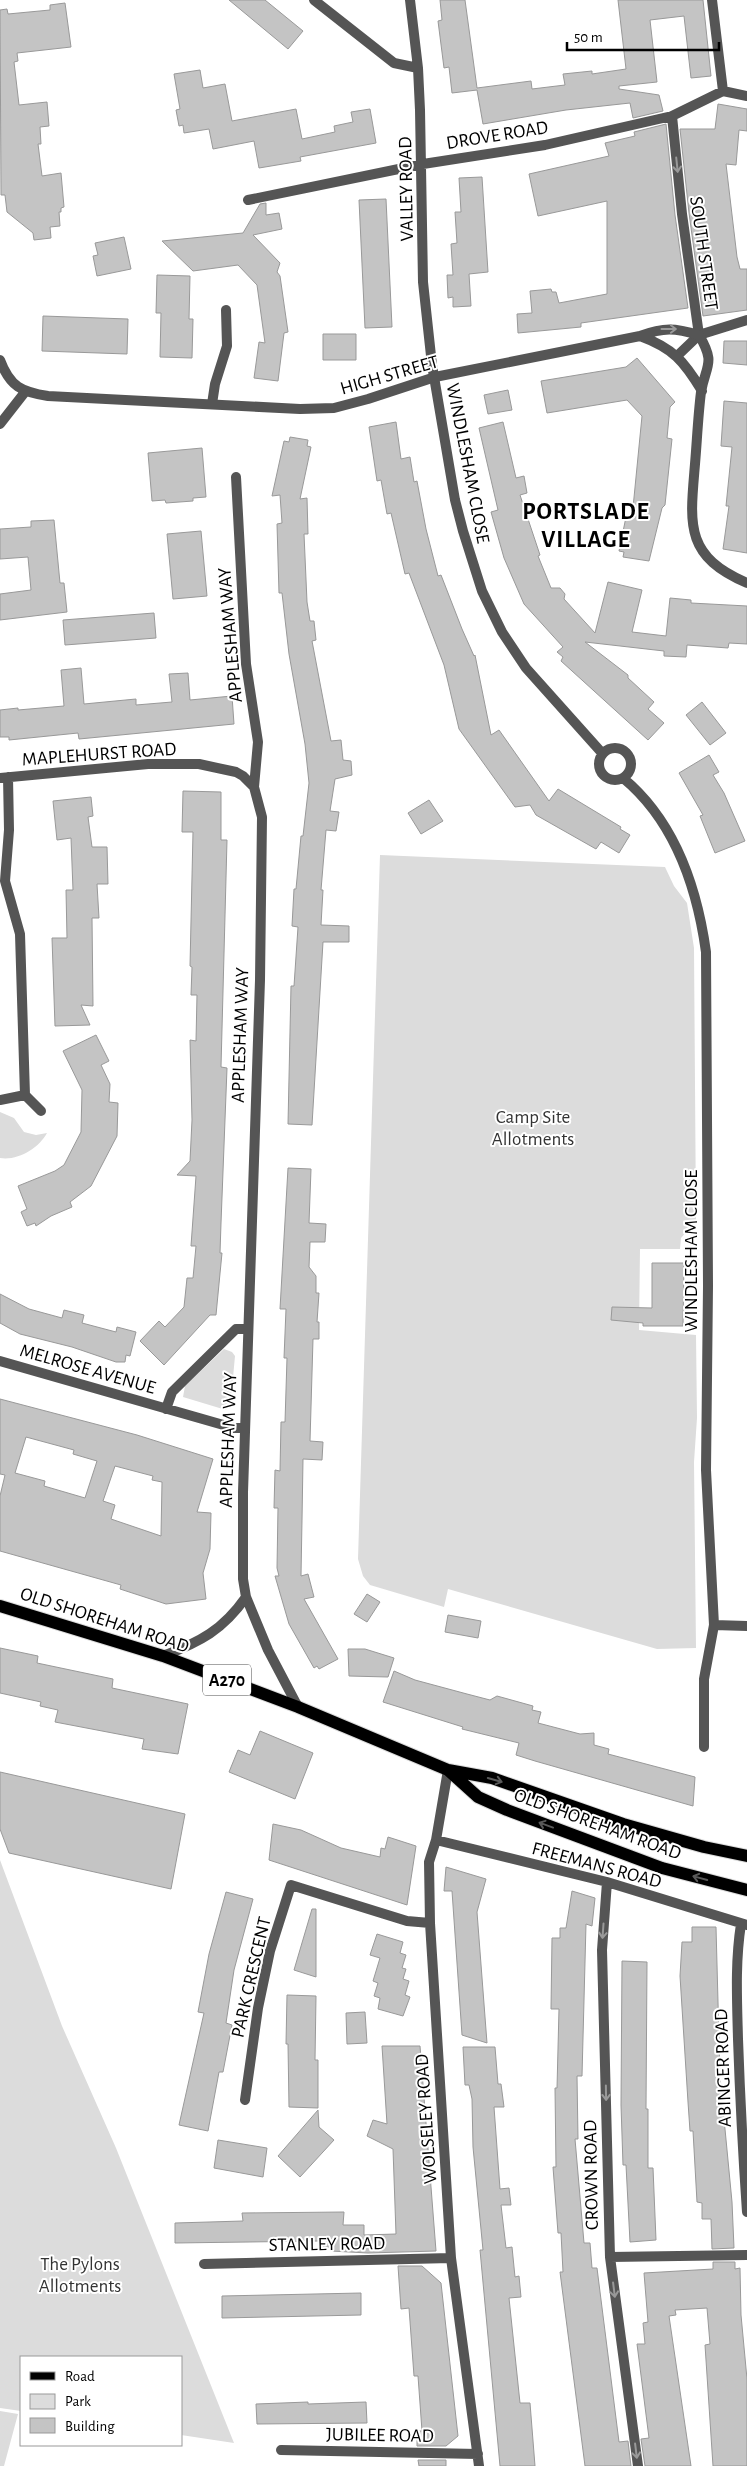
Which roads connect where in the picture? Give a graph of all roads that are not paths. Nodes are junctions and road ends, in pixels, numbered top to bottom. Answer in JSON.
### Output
{"nodes":[{"id":1,"x":314,"y":0,"type":"edge"},
{"id":2,"x":410,"y":0,"type":"edge"},
{"id":3,"x":712,"y":0,"type":"edge"},
{"id":4,"x":418,"y":68,"type":"junction"},
{"id":5,"x":723,"y":91,"type":"junction"},
{"id":6,"x":747,"y":96,"type":"edge"},
{"id":7,"x":672,"y":116,"type":"junction"},
{"id":8,"x":422,"y":164,"type":"junction"},
{"id":9,"x":248,"y":200,"type":"dead end"},
{"id":10,"x":226,"y":310,"type":"dead end"},
{"id":11,"x":747,"y":320,"type":"edge"},
{"id":12,"x":700,"y":335,"type":"junction"},
{"id":13,"x":640,"y":336,"type":"junction"},
{"id":14,"x":677,"y":356,"type":"junction"},
{"id":15,"x":0,"y":360,"type":"edge"},
{"id":16,"x":434,"y":377,"type":"junction"},
{"id":17,"x":702,"y":391,"type":"junction"},
{"id":18,"x":25,"y":392,"type":"junction"},
{"id":19,"x":212,"y":404,"type":"junction"},
{"id":20,"x":0,"y":424,"type":"edge"},
{"id":21,"x":236,"y":477,"type":"dead end"},
{"id":22,"x":747,"y":583,"type":"edge"},
{"id":23,"x":602,"y":753,"type":"junction"},
{"id":24,"x":4,"y":778,"type":"edge"},
{"id":25,"x":623,"y":778,"type":"junction"},
{"id":26,"x":254,"y":787,"type":"junction"},
{"id":27,"x":25,"y":1095,"type":"junction"},
{"id":28,"x":0,"y":1100,"type":"edge"},
{"id":29,"x":41,"y":1111,"type":"dead end"},
{"id":30,"x":248,"y":1329,"type":"junction"},
{"id":31,"x":0,"y":1361,"type":"edge"},
{"id":32,"x":166,"y":1409,"type":"junction"},
{"id":33,"x":245,"y":1428,"type":"junction"},
{"id":34,"x":246,"y":1597,"type":"junction"},
{"id":35,"x":0,"y":1606,"type":"edge"},
{"id":36,"x":714,"y":1625,"type":"junction"},
{"id":37,"x":747,"y":1626,"type":"edge"},
{"id":38,"x":163,"y":1656,"type":"junction"},
{"id":39,"x":298,"y":1708,"type":"junction"},
{"id":40,"x":704,"y":1747,"type":"dead end"},
{"id":41,"x":448,"y":1770,"type":"junction"},
{"id":42,"x":436,"y":1840,"type":"junction"},
{"id":43,"x":747,"y":1856,"type":"edge"},
{"id":44,"x":607,"y":1882,"type":"junction"},
{"id":45,"x":747,"y":1890,"type":"edge"},
{"id":46,"x":430,"y":1923,"type":"junction"},
{"id":47,"x":744,"y":1925,"type":"edge"},
{"id":48,"x":245,"y":2100,"type":"dead end"},
{"id":49,"x":747,"y":2212,"type":"edge"},
{"id":50,"x":747,"y":2255,"type":"edge"},
{"id":51,"x":610,"y":2257,"type":"junction"},
{"id":52,"x":451,"y":2258,"type":"junction"},
{"id":53,"x":204,"y":2264,"type":"dead end"},
{"id":54,"x":281,"y":2450,"type":"dead end"},
{"id":55,"x":478,"y":2454,"type":"junction"},
{"id":56,"x":479,"y":2466,"type":"edge"},
{"id":57,"x":638,"y":2466,"type":"edge"}],
"edges":[{"from":1,"to":4,"type":"street"},
{"from":2,"to":4,"type":"street","name":"VALLEY ROAD"},
{"from":3,"to":5,"type":"street"},
{"from":4,"to":8,"type":"street","name":"VALLEY ROAD"},
{"from":5,"to":6,"type":"street"},
{"from":5,"to":7,"type":"street","name":"DROVE ROAD"},
{"from":7,"to":8,"type":"street","name":"DROVE ROAD"},
{"from":7,"to":12,"type":"street","name":"SOUTH STREET","one_way":true},
{"from":8,"to":9,"type":"street","name":"DROVE ROAD"},
{"from":8,"to":16,"type":"street","name":"VALLEY ROAD"},
{"from":10,"to":19,"type":"street"},
{"from":11,"to":12,"type":"street"},
{"from":13,"to":12,"type":"street","name":"HIGH STREET","one_way":true},
{"from":12,"to":14,"type":"street"},
{"from":12,"to":17,"type":"street","name":"SOUTH STREET"},
{"from":13,"to":14,"type":"street"},
{"from":13,"to":16,"type":"street","name":"HIGH STREET"},
{"from":14,"to":17,"type":"street"},
{"from":15,"to":18,"type":"street"},
{"from":16,"to":19,"type":"street","name":"HIGH STREET"},
{"from":16,"to":23,"type":"street","name":"WINDLESHAM CLOSE"},
{"from":17,"to":22,"type":"street","name":"SOUTH STREET"},
{"from":18,"to":19,"type":"street","name":"HIGH STREET"},
{"from":18,"to":20,"type":"street"},
{"from":21,"to":26,"type":"street","name":"APPLESHAM WAY"},
{"from":23,"to":25,"type":"street","name":"WINDLESHAM CLOSE"},
{"from":23,"to":25,"type":"street"},
{"from":24,"to":26,"type":"street","name":"MAPLEHURST ROAD"},
{"from":24,"to":27,"type":"street"},
{"from":25,"to":36,"type":"street","name":"WINDLESHAM CLOSE"},
{"from":26,"to":30,"type":"street","name":"APPLESHAM WAY"},
{"from":27,"to":28,"type":"street"},
{"from":27,"to":29,"type":"street"},
{"from":30,"to":32,"type":"street","name":"MELROSE AVENUE"},
{"from":30,"to":33,"type":"street","name":"APPLESHAM WAY"},
{"from":31,"to":32,"type":"street","name":"MELROSE AVENUE"},
{"from":32,"to":33,"type":"street","name":"MELROSE AVENUE"},
{"from":33,"to":34,"type":"street","name":"APPLESHAM WAY"},
{"from":34,"to":38,"type":"street"},
{"from":34,"to":39,"type":"street","name":"APPLESHAM WAY"},
{"from":35,"to":38,"type":"main road","name":"OLD SHOREHAM ROAD","number":"A270"},
{"from":36,"to":37,"type":"street"},
{"from":36,"to":40,"type":"street","name":"WINDLESHAM CLOSE"},
{"from":38,"to":39,"type":"main road","name":"OLD SHOREHAM ROAD","number":"A270"},
{"from":39,"to":41,"type":"main road","name":"OLD SHOREHAM ROAD","number":"A270"},
{"from":41,"to":42,"type":"street","name":"WOLSELEY ROAD"},
{"from":41,"to":43,"type":"main road","name":"OLD SHOREHAM ROAD","number":"A270","one_way":true},
{"from":45,"to":41,"type":"main road","name":"OLD SHOREHAM ROAD","number":"A270","one_way":true},
{"from":42,"to":44,"type":"street","name":"FREEMANS ROAD"},
{"from":42,"to":46,"type":"street","name":"WOLSELEY ROAD"},
{"from":44,"to":47,"type":"street","name":"FREEMANS ROAD"},
{"from":44,"to":51,"type":"street","name":"CROWN ROAD","one_way":true},
{"from":46,"to":48,"type":"street","name":"PARK CRESCENT"},
{"from":46,"to":52,"type":"street","name":"WOLSELEY ROAD"},
{"from":47,"to":49,"type":"street","name":"ABINGER ROAD"},
{"from":50,"to":51,"type":"street"},
{"from":51,"to":57,"type":"street","name":"CROWN ROAD","one_way":true},
{"from":52,"to":53,"type":"street","name":"STANLEY ROAD"},
{"from":52,"to":55,"type":"street","name":"WOLSELEY ROAD"},
{"from":54,"to":55,"type":"street","name":"JUBILEE ROAD"},
{"from":55,"to":56,"type":"street","name":"WOLSELEY ROAD"}]}
